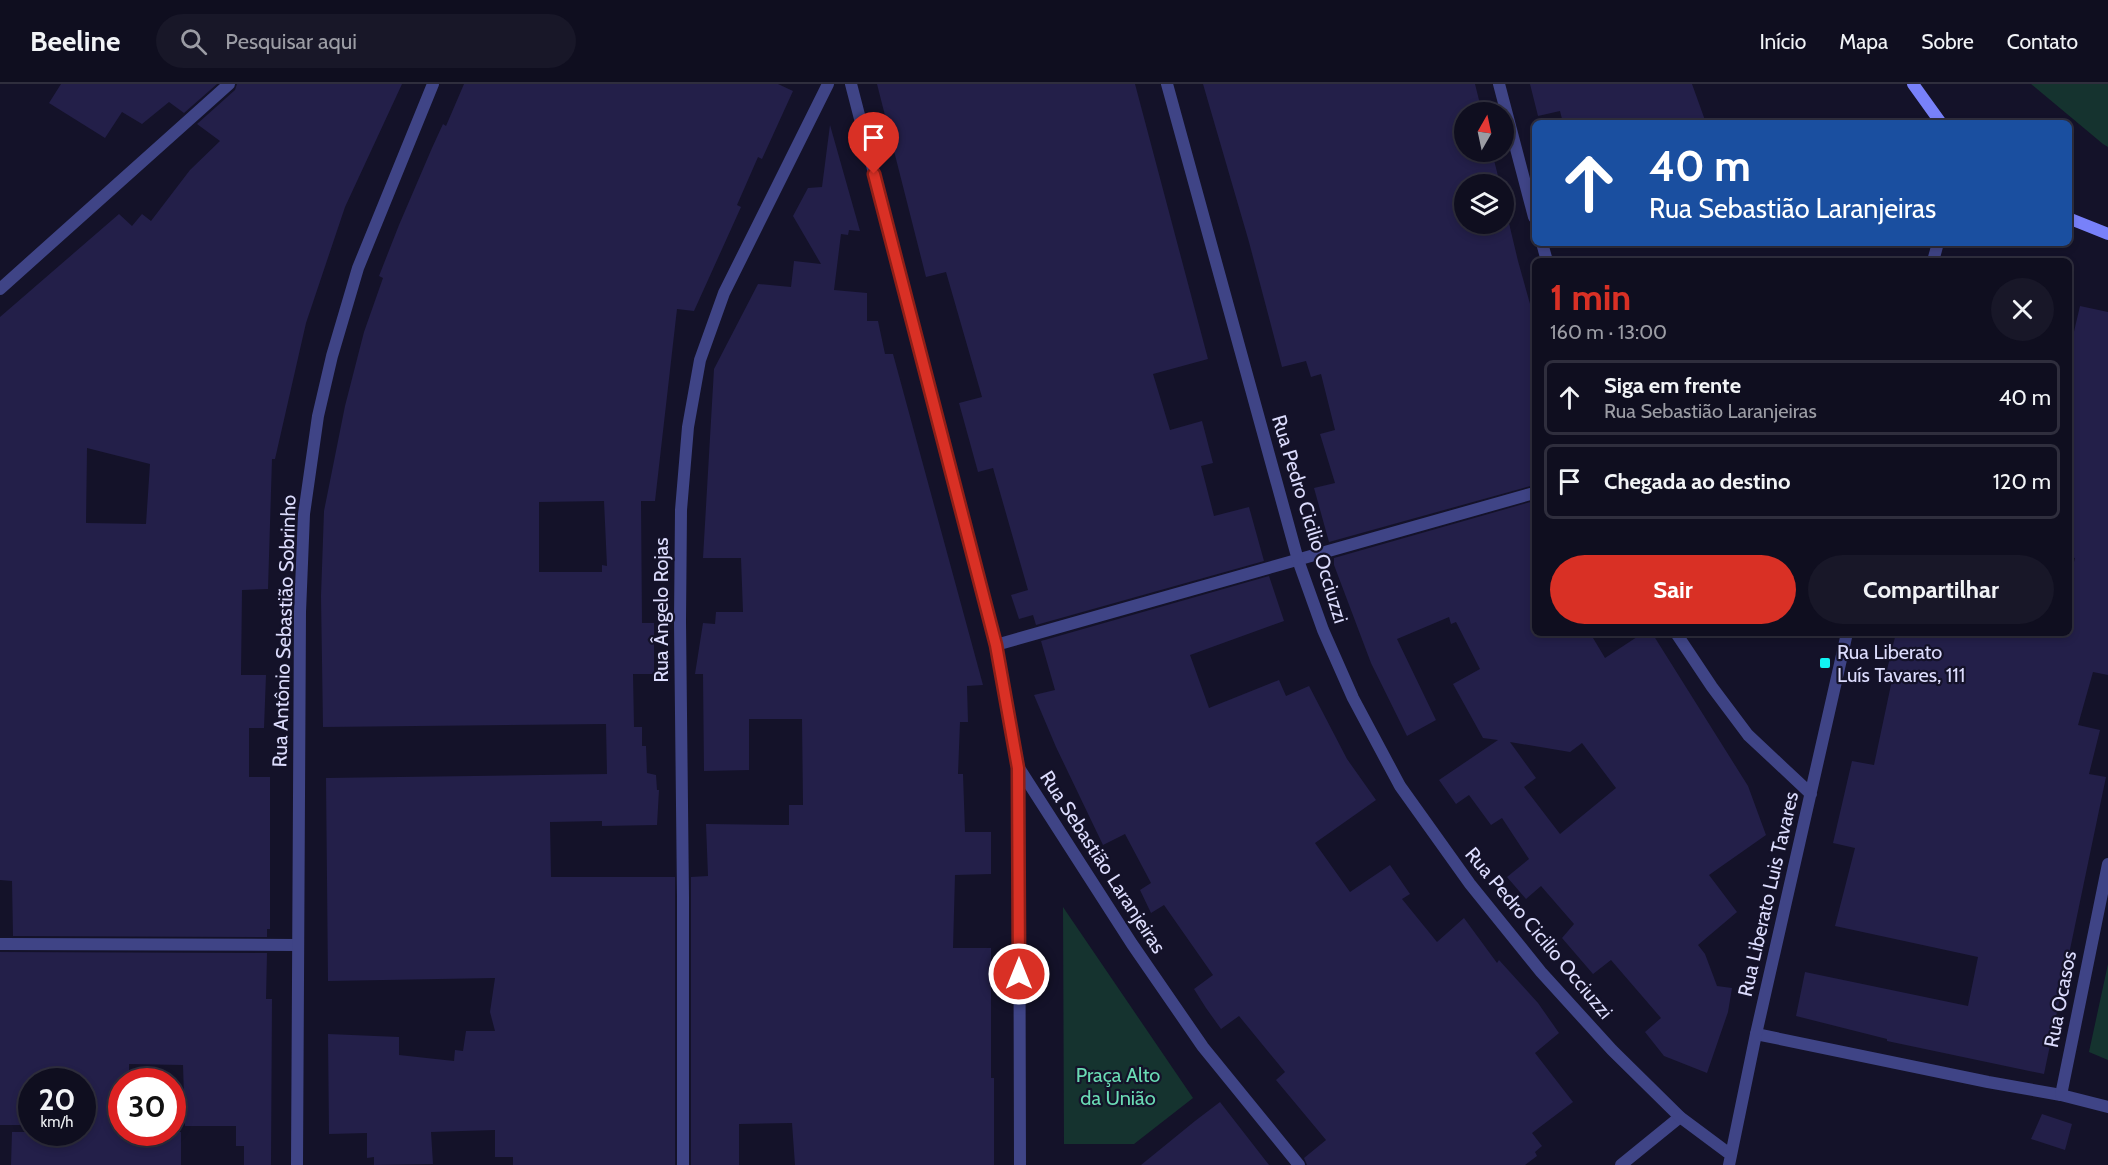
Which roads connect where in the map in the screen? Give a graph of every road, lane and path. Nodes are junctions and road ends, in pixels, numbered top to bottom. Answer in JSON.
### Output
{"nodes":[{"id":1,"x":229,"y":84,"type":"edge"},
{"id":2,"x":433,"y":84,"type":"edge"},
{"id":3,"x":828,"y":84,"type":"edge"},
{"id":4,"x":851,"y":84,"type":"edge"},
{"id":5,"x":1167,"y":84,"type":"edge"},
{"id":6,"x":1499,"y":84,"type":"edge"},
{"id":7,"x":1912,"y":84,"type":"edge"},
{"id":8,"x":1939,"y":120,"type":"edge"},
{"id":9,"x":1532,"y":209,"type":"edge"},
{"id":10,"x":2072,"y":220,"type":"edge"},
{"id":11,"x":2108,"y":234,"type":"edge"},
{"id":12,"x":0,"y":289,"type":"edge"},
{"id":13,"x":1532,"y":494,"type":"edge"},
{"id":14,"x":1298,"y":560,"type":"junction"},
{"id":15,"x":1678,"y":636,"type":"edge"},
{"id":16,"x":1846,"y":636,"type":"edge"},
{"id":17,"x":996,"y":645,"type":"junction"},
{"id":18,"x":1018,"y":768,"type":"junction"},
{"id":19,"x":1811,"y":794,"type":"junction"},
{"id":20,"x":2108,"y":864,"type":"edge"},
{"id":21,"x":0,"y":944,"type":"edge"},
{"id":22,"x":298,"y":945,"type":"junction"},
{"id":23,"x":1756,"y":1034,"type":"junction"},
{"id":24,"x":2061,"y":1095,"type":"junction"},
{"id":25,"x":2108,"y":1107,"type":"edge"},
{"id":26,"x":1680,"y":1117,"type":"junction"},
{"id":27,"x":1730,"y":1160,"type":"edge"},
{"id":28,"x":297,"y":1165,"type":"edge"},
{"id":29,"x":683,"y":1165,"type":"edge"},
{"id":30,"x":1020,"y":1165,"type":"edge"},
{"id":31,"x":1299,"y":1165,"type":"edge"},
{"id":32,"x":1622,"y":1165,"type":"edge"}],
"edges":[{"from":1,"to":12,"type":"street"},
{"from":2,"to":22,"type":"street","name":"Rua Antônio Sebastião Sobrinho"},
{"from":3,"to":29,"type":"street","name":"Rua Ângelo Rojas"},
{"from":4,"to":17,"type":"street","name":"Rua Sebastião Laranjeiras"},
{"from":5,"to":14,"type":"street","name":"Rua Pedro Cicilio Occiuzzi"},
{"from":6,"to":9,"type":"street"},
{"from":7,"to":8,"type":"main road"},
{"from":10,"to":11,"type":"main road"},
{"from":13,"to":14,"type":"street"},
{"from":14,"to":17,"type":"street"},
{"from":14,"to":26,"type":"street","name":"Rua Pedro Cicilio Occiuzzi"},
{"from":15,"to":19,"type":"street"},
{"from":16,"to":19,"type":"street","name":"Rua Liberato Luis Tavares"},
{"from":17,"to":18,"type":"street","name":"Rua Sebastião Laranjeiras"},
{"from":18,"to":30,"type":"street"},
{"from":18,"to":31,"type":"street","name":"Rua Sebastião Laranjeiras"},
{"from":19,"to":23,"type":"street","name":"Rua Liberato Luis Tavares"},
{"from":20,"to":24,"type":"street","name":"Rua Ocasos"},
{"from":21,"to":22,"type":"street"},
{"from":22,"to":28,"type":"street","name":"Rua Antônio Sebastião Sobrinho"},
{"from":23,"to":24,"type":"street"},
{"from":23,"to":27,"type":"street","name":"Rua Liberato Luis Tavares"},
{"from":24,"to":25,"type":"street"},
{"from":26,"to":27,"type":"street","name":"Rua Pedro Cicilio Occiuzzi"},
{"from":26,"to":32,"type":"street"}]}
